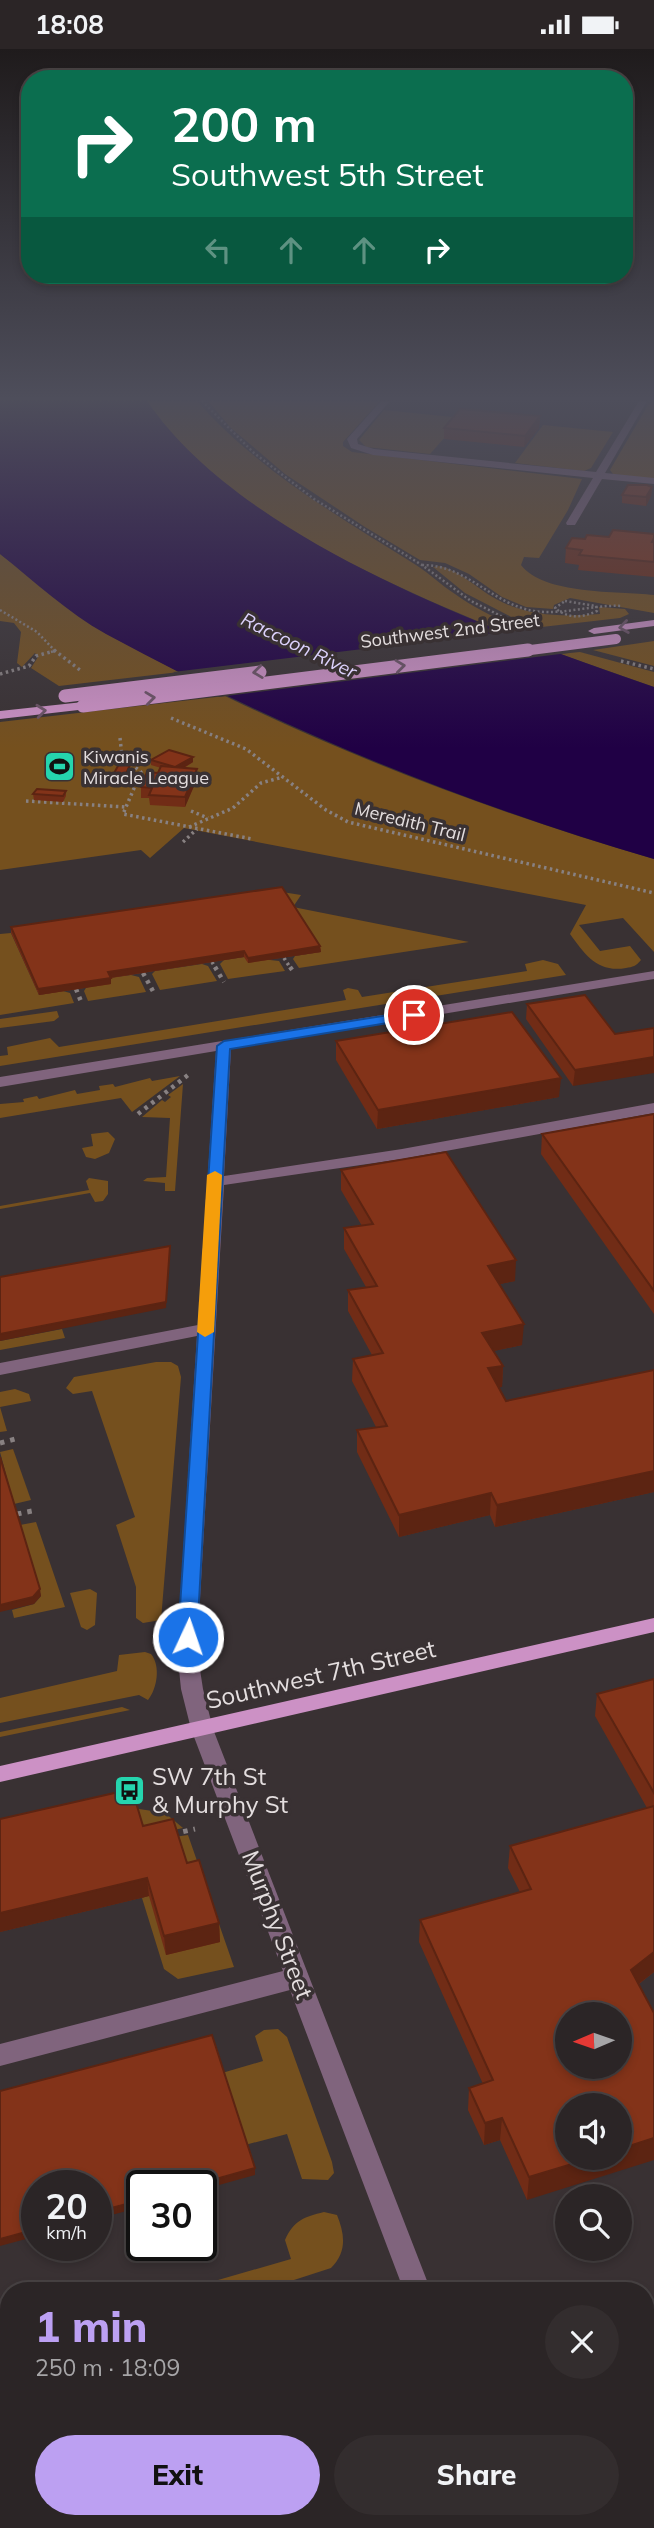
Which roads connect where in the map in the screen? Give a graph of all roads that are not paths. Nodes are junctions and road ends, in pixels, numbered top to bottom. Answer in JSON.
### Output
{"nodes":[{"id":1,"x":575,"y":517,"type":"edge"},
{"id":2,"x":571,"y":523,"type":"dead end"},
{"id":3,"x":654,"y":623,"type":"edge"},
{"id":4,"x":654,"y":634,"type":"edge"},
{"id":5,"x":0,"y":703,"type":"edge"},
{"id":6,"x":0,"y":715,"type":"edge"},
{"id":7,"x":654,"y":975,"type":"edge"},
{"id":8,"x":224,"y":1046,"type":"junction"},
{"id":9,"x":0,"y":1082,"type":"edge"},
{"id":10,"x":654,"y":1108,"type":"edge"},
{"id":11,"x":214,"y":1182,"type":"junction"},
{"id":12,"x":206,"y":1329,"type":"junction"},
{"id":13,"x":0,"y":1369,"type":"edge"},
{"id":14,"x":654,"y":1625,"type":"edge"},
{"id":15,"x":202,"y":1729,"type":"junction"},
{"id":16,"x":0,"y":1774,"type":"edge"},
{"id":17,"x":296,"y":1978,"type":"junction"},
{"id":18,"x":0,"y":2055,"type":"edge"},
{"id":19,"x":414,"y":2282,"type":"edge"}],
"edges":[{"from":1,"to":2,"type":"street"},
{"from":3,"to":5,"type":"main road","name":"Southwest 2nd Street","one_way":true,"bridge":true},
{"from":6,"to":4,"type":"main road","name":"Southwest 2nd Street","one_way":true,"bridge":true},
{"from":7,"to":8,"type":"street"},
{"from":8,"to":9,"type":"street"},
{"from":8,"to":11,"type":"street","name":"Murphy Street"},
{"from":10,"to":11,"type":"street"},
{"from":11,"to":12,"type":"street","name":"Murphy Street"},
{"from":12,"to":13,"type":"street"},
{"from":12,"to":15,"type":"street","name":"Murphy Street"},
{"from":14,"to":15,"type":"main road","name":"Southwest 7th Street"},
{"from":15,"to":16,"type":"main road","name":"Southwest 7th Street"},
{"from":15,"to":17,"type":"street","name":"Murphy Street"},
{"from":17,"to":18,"type":"street"},
{"from":17,"to":19,"type":"street","name":"Murphy Street"}]}
